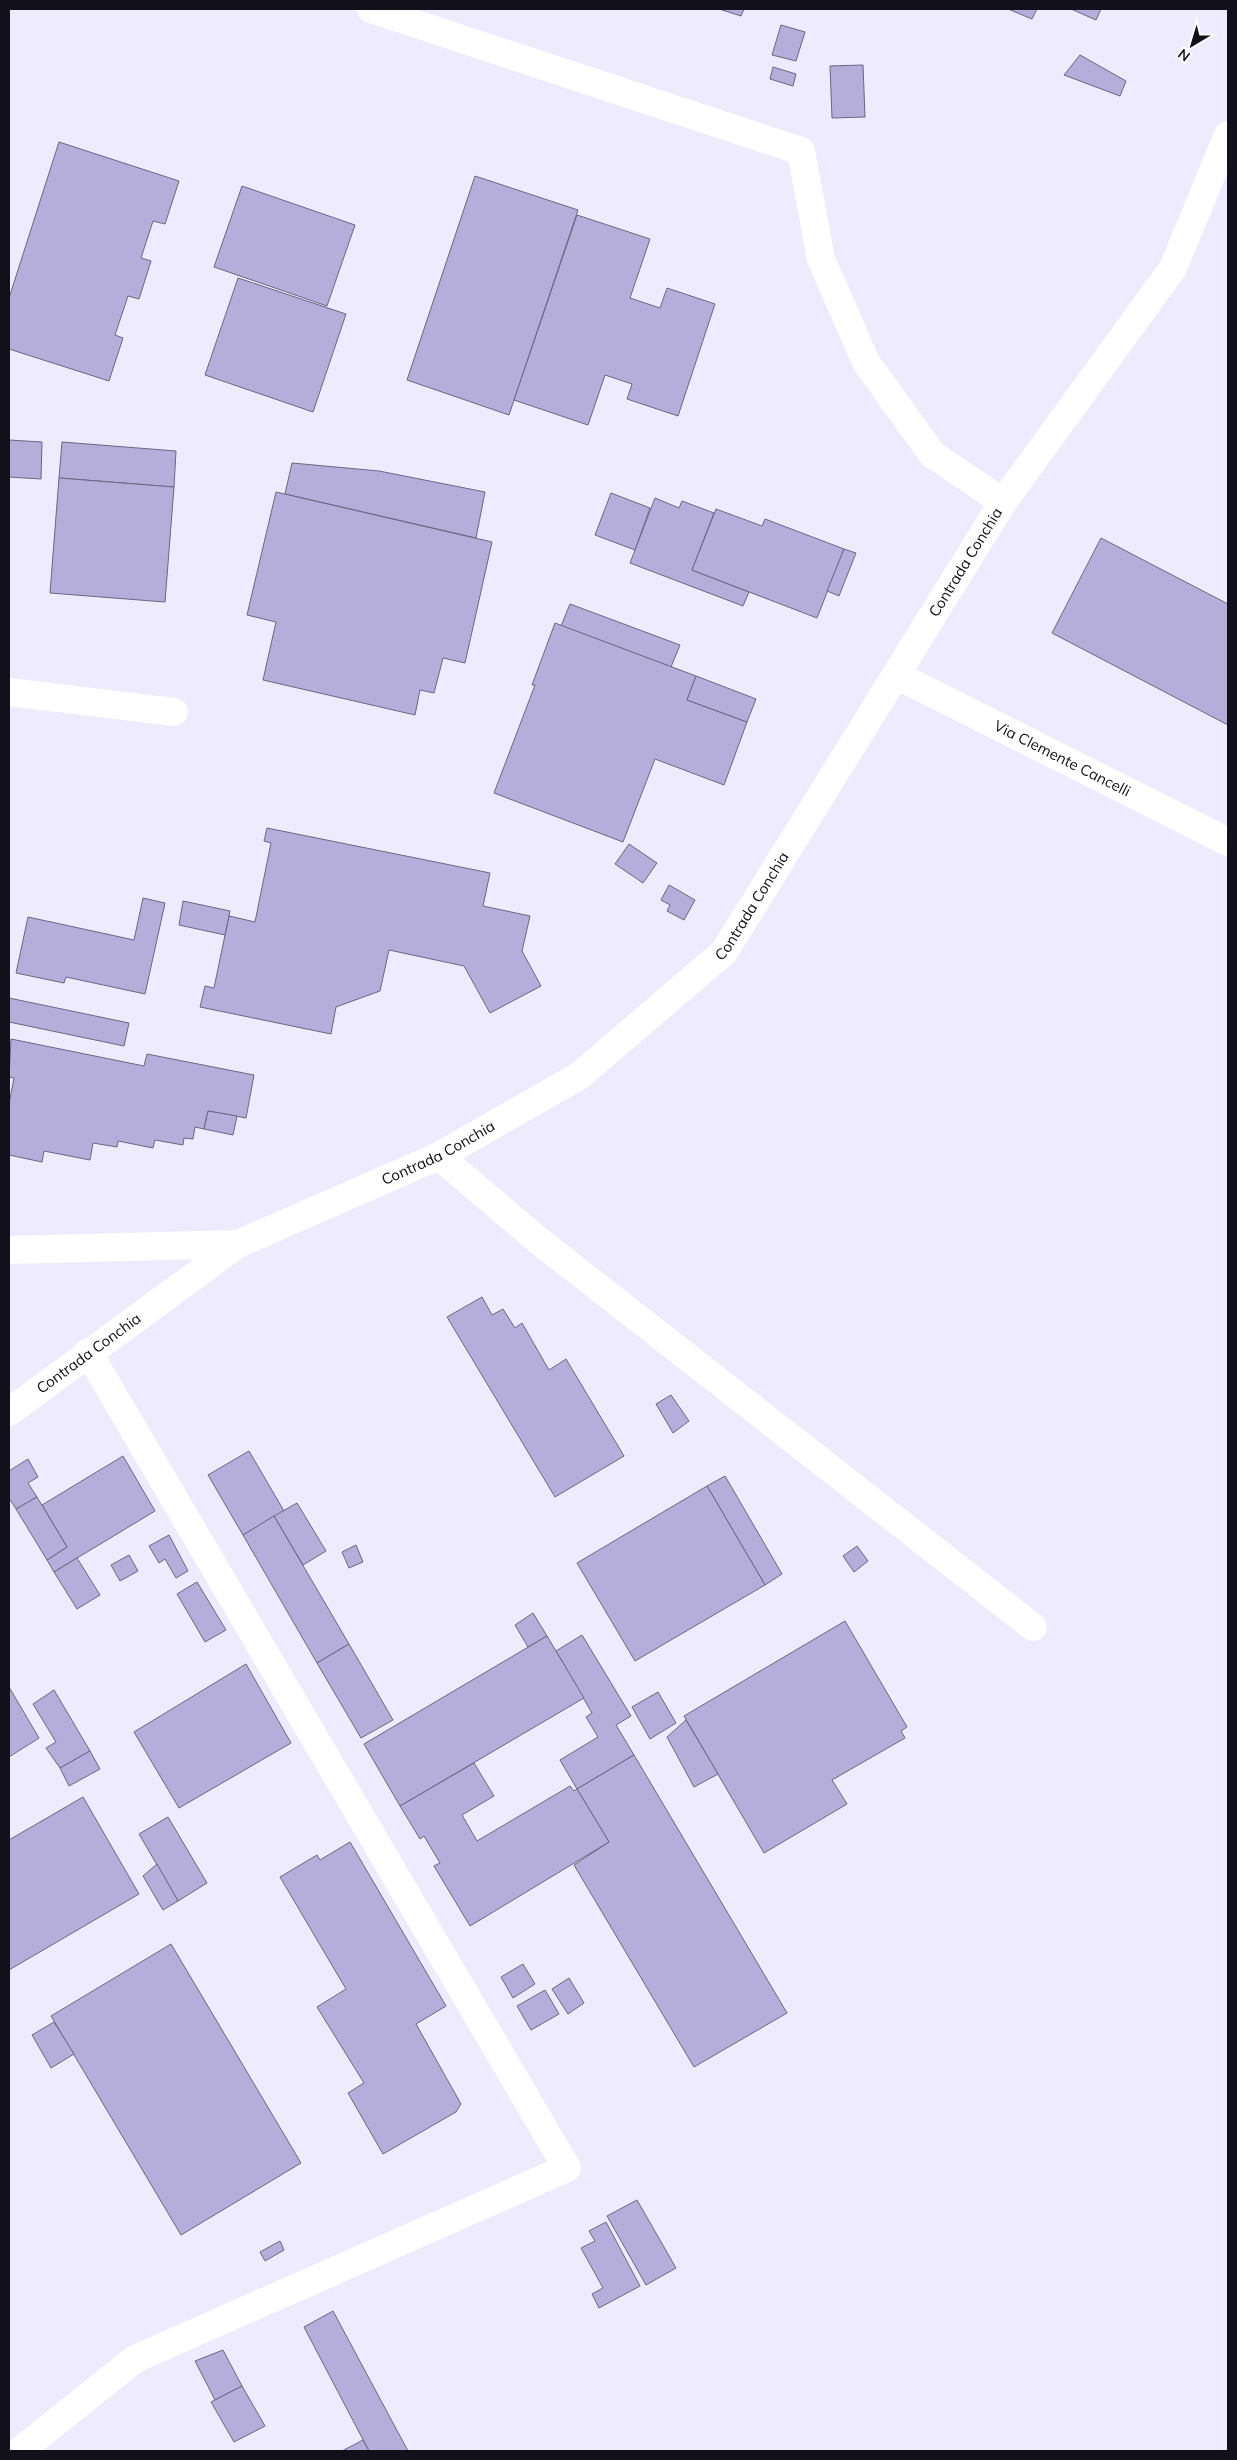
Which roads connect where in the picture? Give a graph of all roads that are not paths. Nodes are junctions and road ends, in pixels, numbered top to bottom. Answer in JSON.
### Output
{"nodes":[{"id":1,"x":371,"y":9,"type":"edge"},
{"id":2,"x":1228,"y":135,"type":"edge"},
{"id":3,"x":1003,"y":502,"type":"junction"},
{"id":4,"x":896,"y":674,"type":"junction"},
{"id":5,"x":9,"y":692,"type":"edge"},
{"id":6,"x":174,"y":712,"type":"dead end"},
{"id":7,"x":1228,"y":842,"type":"edge"},
{"id":8,"x":440,"y":1156,"type":"junction"},
{"id":9,"x":238,"y":1244,"type":"junction"},
{"id":10,"x":9,"y":1250,"type":"edge"},
{"id":11,"x":88,"y":1352,"type":"junction"},
{"id":12,"x":9,"y":1412,"type":"edge"},
{"id":13,"x":1033,"y":1627,"type":"dead end"},
{"id":14,"x":20,"y":2451,"type":"edge"}],
"edges":[{"from":1,"to":3,"type":"street"},
{"from":2,"to":3,"type":"street","name":"Contrada Conchia"},
{"from":3,"to":4,"type":"street","name":"Contrada Conchia"},
{"from":4,"to":7,"type":"street","name":"Via Clemente Cancelli"},
{"from":4,"to":8,"type":"street","name":"Contrada Conchia"},
{"from":5,"to":6,"type":"street"},
{"from":8,"to":9,"type":"street","name":"Contrada Conchia"},
{"from":8,"to":13,"type":"street"},
{"from":9,"to":10,"type":"street"},
{"from":9,"to":11,"type":"street","name":"Contrada Conchia"},
{"from":11,"to":12,"type":"street","name":"Contrada Conchia"},
{"from":11,"to":14,"type":"street"}]}
